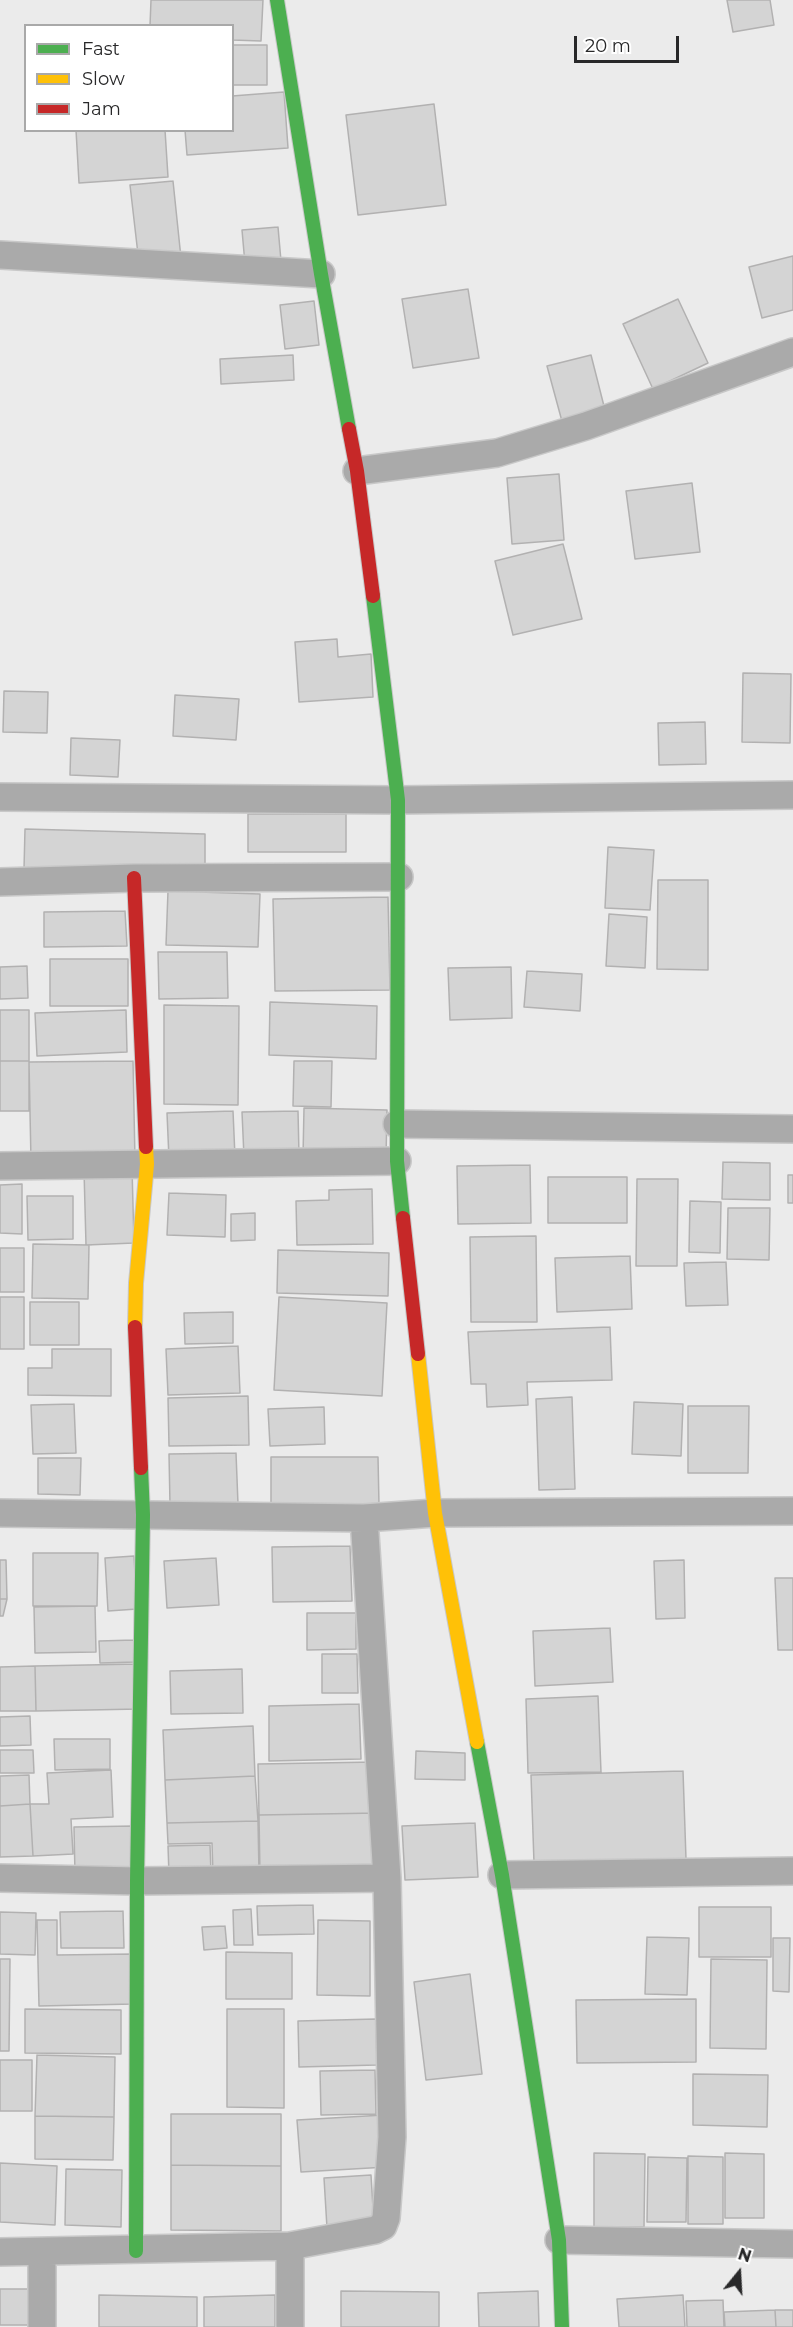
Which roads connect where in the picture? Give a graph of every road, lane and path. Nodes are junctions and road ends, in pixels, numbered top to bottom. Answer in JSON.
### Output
{"nodes":[{"id":1,"x":277,"y":0,"type":"edge"},
{"id":2,"x":0,"y":255,"type":"edge"},
{"id":3,"x":321,"y":274,"type":"junction"},
{"id":4,"x":793,"y":352,"type":"edge"},
{"id":5,"x":357,"y":471,"type":"junction"},
{"id":6,"x":793,"y":795,"type":"edge"},
{"id":7,"x":0,"y":796,"type":"edge"},
{"id":8,"x":398,"y":800,"type":"junction"},
{"id":9,"x":399,"y":877,"type":"junction"},
{"id":10,"x":134,"y":878,"type":"junction"},
{"id":11,"x":0,"y":882,"type":"edge"},
{"id":12,"x":398,"y":1124,"type":"junction"},
{"id":13,"x":793,"y":1129,"type":"edge"},
{"id":14,"x":397,"y":1161,"type":"junction"},
{"id":15,"x":147,"y":1164,"type":"junction"},
{"id":16,"x":0,"y":1166,"type":"edge"},
{"id":17,"x":793,"y":1511,"type":"edge"},
{"id":18,"x":0,"y":1513,"type":"edge"},
{"id":19,"x":435,"y":1513,"type":"junction"},
{"id":20,"x":143,"y":1515,"type":"junction"},
{"id":21,"x":364,"y":1518,"type":"junction"},
{"id":22,"x":793,"y":1871,"type":"edge"},
{"id":23,"x":502,"y":1875,"type":"junction"},
{"id":24,"x":0,"y":1878,"type":"edge"},
{"id":25,"x":387,"y":1878,"type":"junction"},
{"id":26,"x":137,"y":1881,"type":"junction"},
{"id":27,"x":559,"y":2240,"type":"junction"},
{"id":28,"x":793,"y":2244,"type":"edge"},
{"id":29,"x":290,"y":2246,"type":"junction"},
{"id":30,"x":136,"y":2251,"type":"junction"},
{"id":31,"x":0,"y":2252,"type":"edge"},
{"id":32,"x":42,"y":2253,"type":"junction"},
{"id":33,"x":42,"y":2327,"type":"edge"},
{"id":34,"x":290,"y":2327,"type":"edge"},
{"id":35,"x":562,"y":2327,"type":"edge"}],
"edges":[{"from":1,"to":3,"type":"street"},
{"from":2,"to":3,"type":"street"},
{"from":3,"to":5,"type":"street"},
{"from":4,"to":5,"type":"street"},
{"from":5,"to":8,"type":"street"},
{"from":6,"to":8,"type":"street"},
{"from":7,"to":8,"type":"street"},
{"from":8,"to":9,"type":"street"},
{"from":9,"to":10,"type":"street"},
{"from":9,"to":12,"type":"street"},
{"from":10,"to":11,"type":"street"},
{"from":10,"to":15,"type":"street"},
{"from":12,"to":13,"type":"street"},
{"from":12,"to":14,"type":"street"},
{"from":14,"to":15,"type":"street"},
{"from":14,"to":19,"type":"street"},
{"from":15,"to":16,"type":"street"},
{"from":15,"to":20,"type":"street"},
{"from":17,"to":19,"type":"street"},
{"from":18,"to":20,"type":"street"},
{"from":19,"to":21,"type":"street"},
{"from":19,"to":23,"type":"street"},
{"from":20,"to":21,"type":"street"},
{"from":20,"to":26,"type":"street"},
{"from":21,"to":25,"type":"street"},
{"from":22,"to":23,"type":"street"},
{"from":23,"to":27,"type":"street"},
{"from":24,"to":26,"type":"street"},
{"from":25,"to":26,"type":"street"},
{"from":25,"to":29,"type":"street"},
{"from":26,"to":30,"type":"street"},
{"from":27,"to":28,"type":"street"},
{"from":27,"to":35,"type":"street"},
{"from":29,"to":30,"type":"street"},
{"from":29,"to":34,"type":"street"},
{"from":30,"to":32,"type":"street"},
{"from":31,"to":32,"type":"street"},
{"from":32,"to":33,"type":"street"}]}
